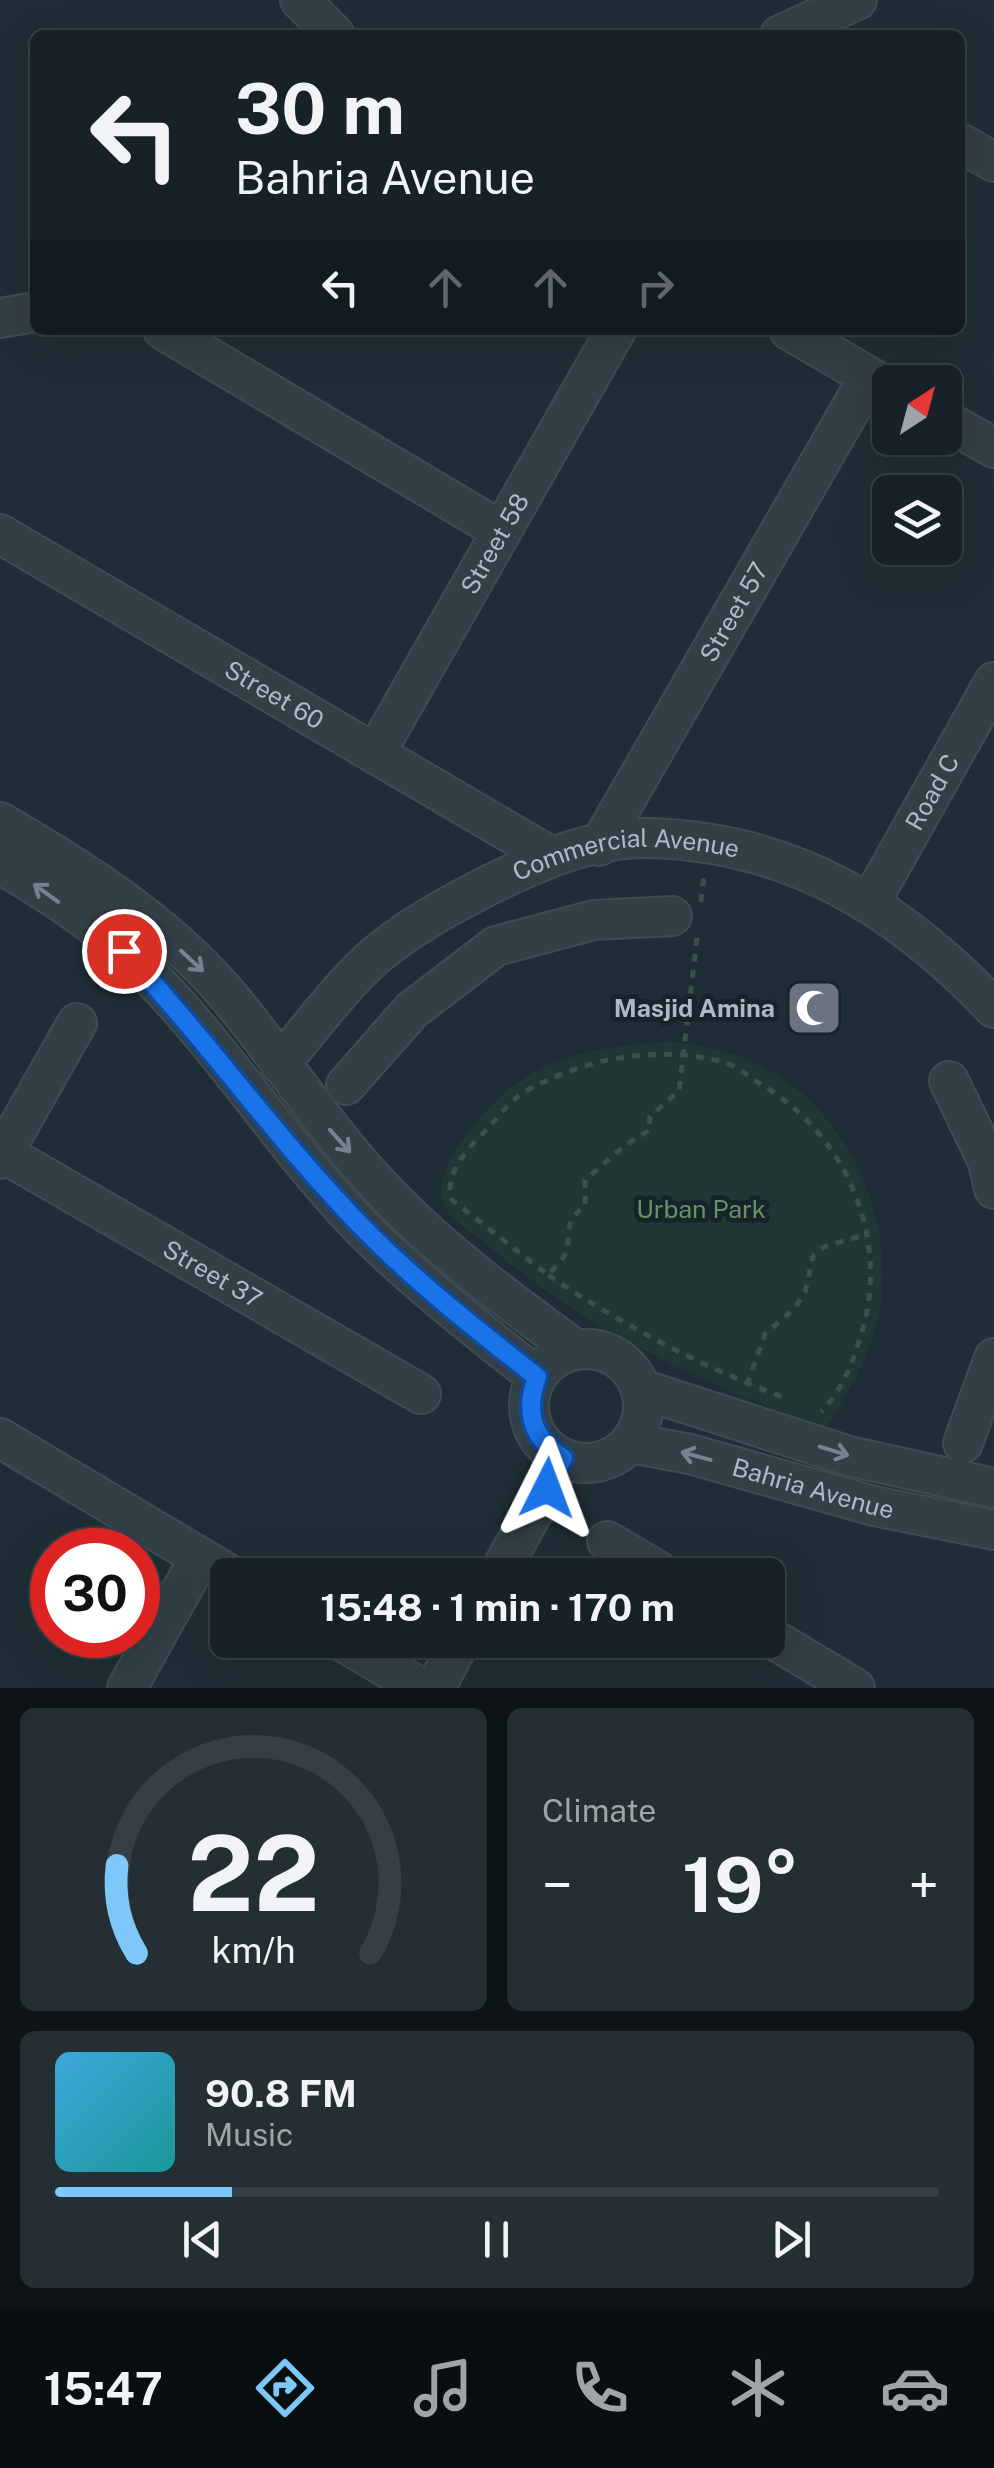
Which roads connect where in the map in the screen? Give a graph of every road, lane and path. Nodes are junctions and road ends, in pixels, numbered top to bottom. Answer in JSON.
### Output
{"nodes":[{"id":1,"x":300,"y":0,"type":"edge"},
{"id":2,"x":857,"y":0,"type":"edge"},
{"id":3,"x":331,"y":30,"type":"edge"},
{"id":4,"x":791,"y":30,"type":"edge"},
{"id":5,"x":965,"y":145,"type":"edge"},
{"id":6,"x":994,"y":162,"type":"edge"},
{"id":7,"x":30,"y":313,"type":"edge"},
{"id":8,"x":0,"y":318,"type":"edge"},
{"id":9,"x":171,"y":335,"type":"edge"},
{"id":10,"x":613,"y":335,"type":"edge"},
{"id":11,"x":797,"y":335,"type":"edge"},
{"id":12,"x":872,"y":379,"type":"edge"},
{"id":13,"x":872,"y":395,"type":"edge"},
{"id":14,"x":962,"y":430,"type":"edge"},
{"id":15,"x":994,"y":448,"type":"edge"},
{"id":16,"x":500,"y":530,"type":"junction"},
{"id":17,"x":0,"y":534,"type":"edge"},
{"id":18,"x":994,"y":682,"type":"edge"},
{"id":19,"x":375,"y":754,"type":"junction"},
{"id":20,"x":0,"y":822,"type":"edge"},
{"id":21,"x":600,"y":846,"type":"junction"},
{"id":22,"x":706,"y":846,"type":"junction"},
{"id":23,"x":550,"y":856,"type":"junction"},
{"id":24,"x":0,"y":864,"type":"edge"},
{"id":25,"x":471,"y":894,"type":"junction"},
{"id":26,"x":871,"y":901,"type":"junction"},
{"id":27,"x":691,"y":914,"type":"junction"},
{"id":28,"x":496,"y":946,"type":"junction"},
{"id":29,"x":994,"y":1008,"type":"edge"},
{"id":30,"x":77,"y":1024,"type":"dead end"},
{"id":31,"x":686,"y":1057,"type":"junction"},
{"id":32,"x":280,"y":1064,"type":"junction"},
{"id":33,"x":949,"y":1081,"type":"dead end"},
{"id":34,"x":346,"y":1086,"type":"dead end"},
{"id":35,"x":2,"y":1156,"type":"edge"},
{"id":36,"x":994,"y":1188,"type":"edge"},
{"id":37,"x":867,"y":1234,"type":"junction"},
{"id":38,"x":548,"y":1274,"type":"junction"},
{"id":39,"x":576,"y":1350,"type":"junction"},
{"id":40,"x":994,"y":1358,"type":"edge"},
{"id":41,"x":537,"y":1377,"type":"junction"},
{"id":42,"x":747,"y":1384,"type":"junction"},
{"id":43,"x":641,"y":1390,"type":"junction"},
{"id":44,"x":422,"y":1394,"type":"dead end"},
{"id":45,"x":795,"y":1402,"type":"dead end"},
{"id":46,"x":808,"y":1407,"type":"dead end"},
{"id":47,"x":0,"y":1438,"type":"edge"},
{"id":48,"x":631,"y":1442,"type":"junction"},
{"id":49,"x":963,"y":1443,"type":"dead end"},
{"id":50,"x":563,"y":1458,"type":"junction"},
{"id":51,"x":994,"y":1488,"type":"edge"},
{"id":52,"x":994,"y":1530,"type":"edge"},
{"id":53,"x":607,"y":1540,"type":"dead end"},
{"id":54,"x":507,"y":1558,"type":"edge"},
{"id":55,"x":637,"y":1558,"type":"edge"},
{"id":56,"x":210,"y":1563,"type":"edge"},
{"id":57,"x":210,"y":1573,"type":"edge"},
{"id":58,"x":785,"y":1646,"type":"edge"},
{"id":59,"x":370,"y":1658,"type":"edge"},
{"id":60,"x":452,"y":1658,"type":"edge"},
{"id":61,"x":127,"y":1688,"type":"edge"},
{"id":62,"x":421,"y":1688,"type":"edge"},
{"id":63,"x":434,"y":1688,"type":"edge"},
{"id":64,"x":855,"y":1688,"type":"edge"}],
"edges":[{"from":1,"to":3,"type":"street"},
{"from":2,"to":4,"type":"street"},
{"from":5,"to":6,"type":"street"},
{"from":7,"to":8,"type":"street"},
{"from":9,"to":16,"type":"street"},
{"from":10,"to":16,"type":"street","name":"Street 58"},
{"from":11,"to":12,"type":"street"},
{"from":13,"to":21,"type":"street","name":"Street 57"},
{"from":14,"to":15,"type":"street"},
{"from":16,"to":19,"type":"street","name":"Street 58"},
{"from":17,"to":19,"type":"street","name":"Street 60"},
{"from":18,"to":26,"type":"street","name":"Road C"},
{"from":19,"to":23,"type":"street","name":"Street 60"},
{"from":20,"to":32,"type":"street","one_way":true},
{"from":21,"to":22,"type":"street","name":"Commercial Avenue"},
{"from":21,"to":23,"type":"street","name":"Commercial Avenue"},
{"from":22,"to":26,"type":"street","name":"Commercial Avenue"},
{"from":22,"to":27,"type":"path"},
{"from":23,"to":25,"type":"street","name":"Commercial Avenue"},
{"from":41,"to":24,"type":"street","one_way":true},
{"from":25,"to":28,"type":"street"},
{"from":25,"to":32,"type":"street","name":"Commercial Avenue"},
{"from":26,"to":29,"type":"street","name":"Commercial Avenue"},
{"from":27,"to":28,"type":"street"},
{"from":27,"to":31,"type":"path"},
{"from":28,"to":34,"type":"street"},
{"from":30,"to":35,"type":"street"},
{"from":31,"to":37,"type":"path"},
{"from":31,"to":38,"type":"path"},
{"from":31,"to":38,"type":"path"},
{"from":32,"to":39,"type":"street","one_way":true},
{"from":33,"to":36,"type":"street"},
{"from":35,"to":44,"type":"street","name":"Street 37"},
{"from":37,"to":42,"type":"path"},
{"from":37,"to":46,"type":"path"},
{"from":38,"to":42,"type":"path"},
{"from":39,"to":41,"type":"street"},
{"from":39,"to":43,"type":"street"},
{"from":40,"to":49,"type":"street"},
{"from":41,"to":50,"type":"street"},
{"from":42,"to":45,"type":"path"},
{"from":43,"to":48,"type":"street"},
{"from":43,"to":51,"type":"street","one_way":true},
{"from":47,"to":56,"type":"street"},
{"from":48,"to":50,"type":"street"},
{"from":52,"to":48,"type":"street","name":"Bahria Avenue","one_way":true},
{"from":50,"to":54,"type":"street"},
{"from":53,"to":55,"type":"street"},
{"from":57,"to":61,"type":"street"},
{"from":58,"to":64,"type":"street"},
{"from":59,"to":62,"type":"street"},
{"from":60,"to":63,"type":"street"}]}
